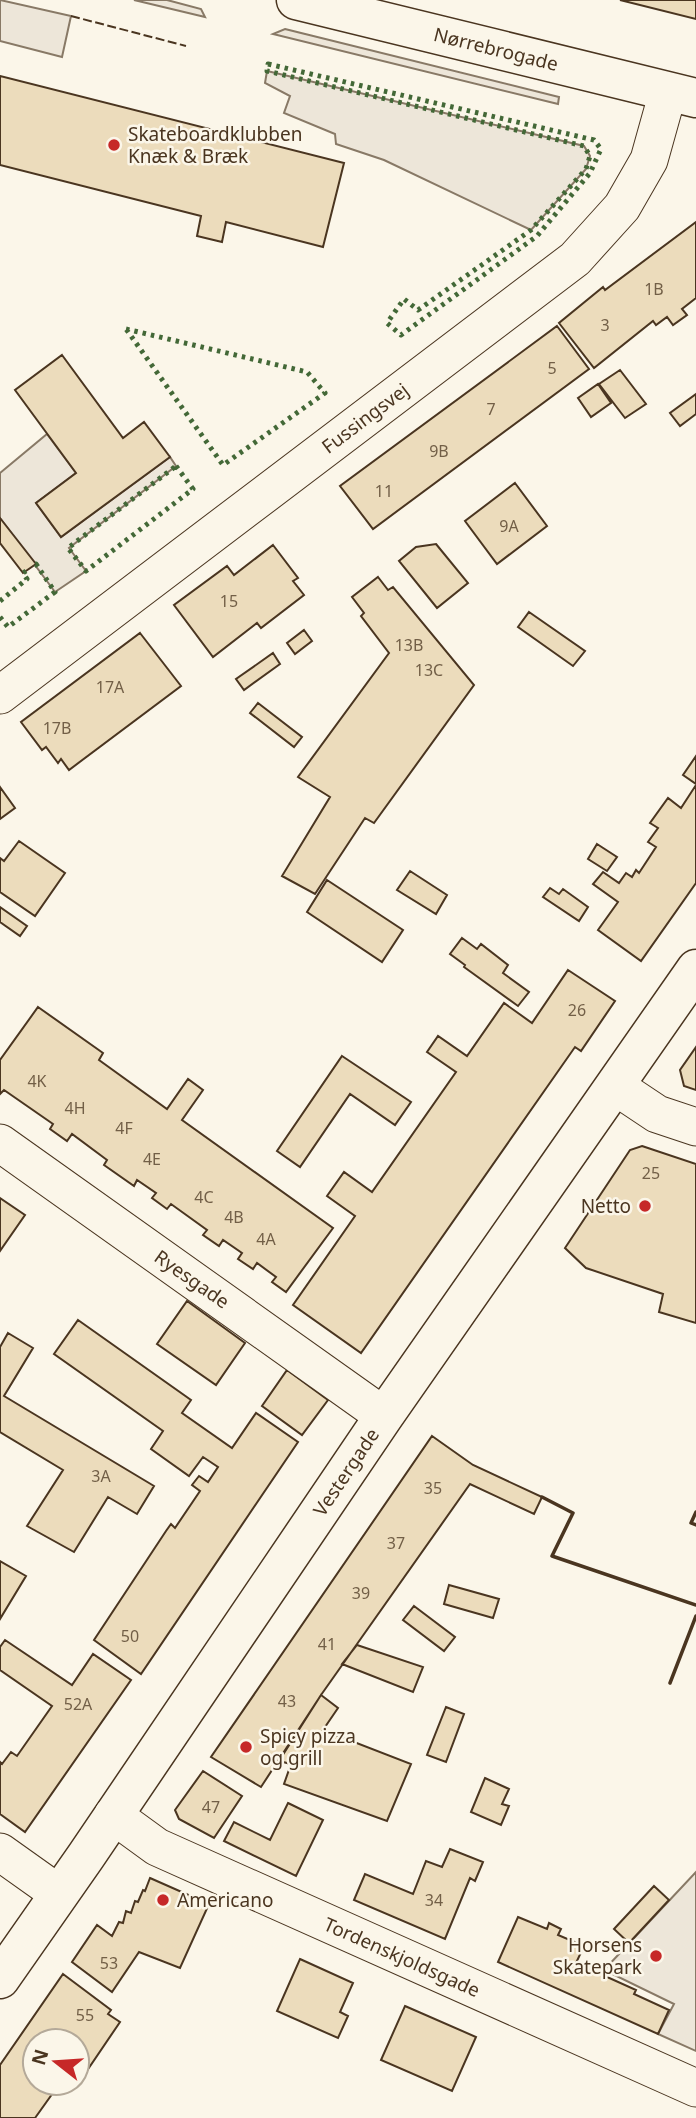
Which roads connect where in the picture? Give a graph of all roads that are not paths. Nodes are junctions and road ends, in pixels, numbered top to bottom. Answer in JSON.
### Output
{"nodes":[{"id":1,"x":296,"y":0,"type":"edge"},
{"id":2,"x":682,"y":95,"type":"edge"},
{"id":3,"x":0,"y":695,"type":"edge"},
{"id":4,"x":696,"y":969,"type":"edge"},
{"id":5,"x":615,"y":1086,"type":"junction"},
{"id":6,"x":696,"y":1127,"type":"edge"},
{"id":7,"x":0,"y":1143,"type":"edge"},
{"id":8,"x":384,"y":1416,"type":"junction"},
{"id":9,"x":113,"y":1815,"type":"junction"},
{"id":10,"x":0,"y":1852,"type":"edge"},
{"id":11,"x":59,"y":1894,"type":"junction"},
{"id":12,"x":0,"y":1979,"type":"edge"},
{"id":13,"x":696,"y":2088,"type":"edge"}],
"edges":[{"from":1,"to":2,"type":"main road","name":"Nørrebrogade"},
{"from":2,"to":3,"type":"street","name":"Fussingsvej"},
{"from":4,"to":5,"type":"main road","name":"Vestergade"},
{"from":5,"to":6,"type":"street"},
{"from":5,"to":8,"type":"main road","name":"Vestergade"},
{"from":7,"to":8,"type":"street","name":"Ryesgade"},
{"from":8,"to":9,"type":"main road","name":"Vestergade"},
{"from":9,"to":11,"type":"main road","name":"Vestergade"},
{"from":9,"to":13,"type":"street","name":"Tordenskjoldsgade"},
{"from":10,"to":11,"type":"street"},
{"from":11,"to":12,"type":"main road","name":"Vestergade"}]}
